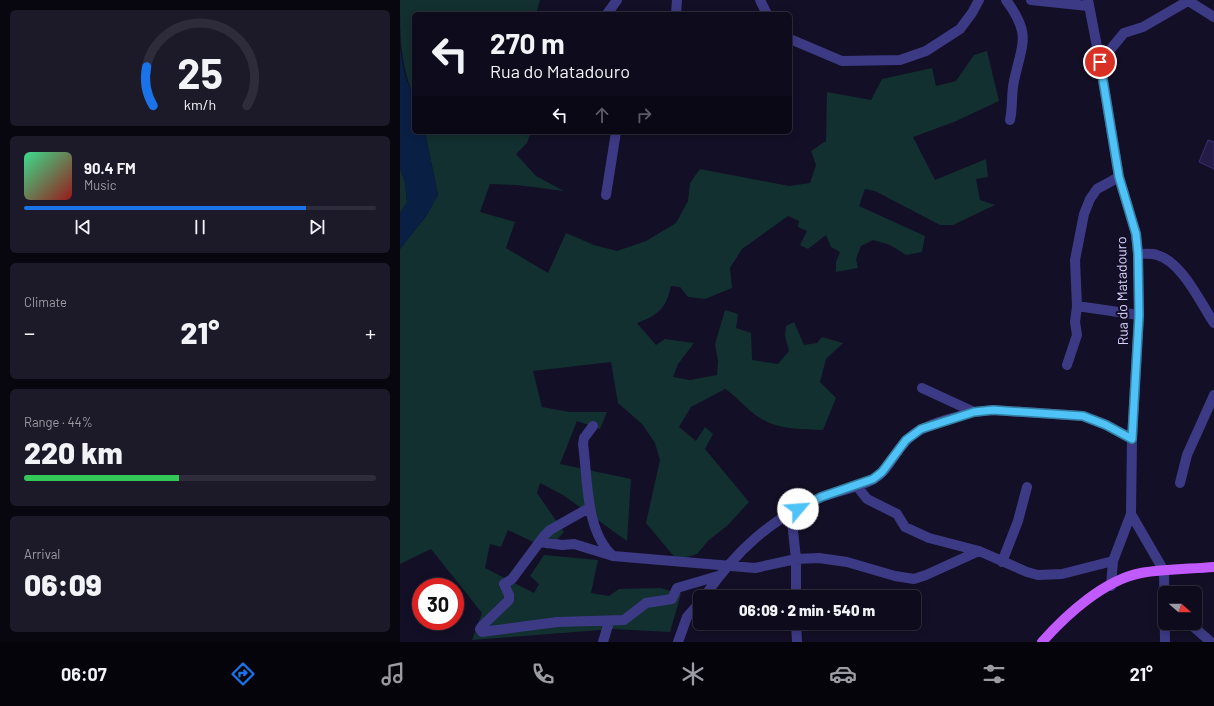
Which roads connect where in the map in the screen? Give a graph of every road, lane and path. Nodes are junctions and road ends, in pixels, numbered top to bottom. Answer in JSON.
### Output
{"nodes":[{"id":1,"x":617,"y":0,"type":"edge"},
{"id":2,"x":677,"y":0,"type":"edge"},
{"id":3,"x":760,"y":0,"type":"edge"},
{"id":4,"x":979,"y":0,"type":"edge"},
{"id":5,"x":1006,"y":0,"type":"edge"},
{"id":6,"x":1031,"y":0,"type":"edge"},
{"id":7,"x":1188,"y":0,"type":"edge"},
{"id":8,"x":1088,"y":3,"type":"edge"},
{"id":9,"x":608,"y":12,"type":"edge"},
{"id":10,"x":676,"y":12,"type":"edge"},
{"id":11,"x":766,"y":12,"type":"edge"},
{"id":12,"x":1214,"y":17,"type":"edge"},
{"id":13,"x":792,"y":40,"type":"edge"},
{"id":14,"x":1100,"y":62,"type":"junction"},
{"id":15,"x":1010,"y":120,"type":"dead end"},
{"id":16,"x":616,"y":134,"type":"edge"},
{"id":17,"x":1119,"y":177,"type":"junction"},
{"id":18,"x":606,"y":195,"type":"dead end"},
{"id":19,"x":1138,"y":254,"type":"junction"},
{"id":20,"x":1077,"y":306,"type":"junction"},
{"id":21,"x":1139,"y":315,"type":"junction"},
{"id":22,"x":1214,"y":323,"type":"edge"},
{"id":23,"x":1067,"y":365,"type":"dead end"},
{"id":24,"x":922,"y":388,"type":"dead end"},
{"id":25,"x":1214,"y":395,"type":"edge"},
{"id":26,"x":974,"y":412,"type":"junction"},
{"id":27,"x":593,"y":426,"type":"dead end"},
{"id":28,"x":1132,"y":439,"type":"junction"},
{"id":29,"x":1180,"y":484,"type":"dead end"},
{"id":30,"x":856,"y":485,"type":"junction"},
{"id":31,"x":1028,"y":487,"type":"dead end"},
{"id":32,"x":589,"y":508,"type":"junction"},
{"id":33,"x":791,"y":512,"type":"junction"},
{"id":34,"x":1131,"y":514,"type":"junction"},
{"id":35,"x":540,"y":542,"type":"junction"},
{"id":36,"x":979,"y":551,"type":"junction"},
{"id":37,"x":613,"y":556,"type":"junction"},
{"id":38,"x":796,"y":560,"type":"junction"},
{"id":39,"x":1113,"y":561,"type":"junction"},
{"id":40,"x":1002,"y":562,"type":"junction"},
{"id":41,"x":727,"y":566,"type":"junction"},
{"id":42,"x":1214,"y":567,"type":"edge"},
{"id":43,"x":1164,"y":571,"type":"junction"},
{"id":44,"x":718,"y":576,"type":"junction"},
{"id":45,"x":1111,"y":586,"type":"junction"},
{"id":46,"x":1164,"y":586,"type":"edge"},
{"id":47,"x":709,"y":590,"type":"edge"},
{"id":48,"x":796,"y":590,"type":"edge"},
{"id":49,"x":693,"y":610,"type":"edge"},
{"id":50,"x":609,"y":622,"type":"junction"},
{"id":51,"x":796,"y":630,"type":"edge"},
{"id":52,"x":1165,"y":630,"type":"edge"},
{"id":53,"x":1197,"y":630,"type":"edge"},
{"id":54,"x":603,"y":642,"type":"edge"},
{"id":55,"x":678,"y":642,"type":"edge"},
{"id":56,"x":797,"y":642,"type":"edge"},
{"id":57,"x":1042,"y":642,"type":"edge"},
{"id":58,"x":1165,"y":642,"type":"edge"},
{"id":59,"x":1210,"y":642,"type":"edge"}],
"edges":[{"from":1,"to":9,"type":"street"},
{"from":2,"to":10,"type":"street"},
{"from":3,"to":11,"type":"street"},
{"from":4,"to":13,"type":"street"},
{"from":5,"to":15,"type":"street"},
{"from":6,"to":8,"type":"street"},
{"from":7,"to":12,"type":"street"},
{"from":7,"to":14,"type":"street"},
{"from":8,"to":14,"type":"street","name":"Rua do Matadouro"},
{"from":14,"to":17,"type":"street","name":"Rua do Matadouro"},
{"from":16,"to":18,"type":"street"},
{"from":17,"to":19,"type":"street","name":"Rua do Matadouro"},
{"from":17,"to":20,"type":"street"},
{"from":19,"to":21,"type":"street","name":"Rua do Matadouro"},
{"from":19,"to":22,"type":"street"},
{"from":20,"to":21,"type":"street"},
{"from":20,"to":23,"type":"street"},
{"from":21,"to":28,"type":"street","name":"Rua do Matadouro"},
{"from":24,"to":26,"type":"street"},
{"from":25,"to":29,"type":"street"},
{"from":26,"to":28,"type":"street"},
{"from":26,"to":30,"type":"street"},
{"from":27,"to":32,"type":"street"},
{"from":28,"to":34,"type":"street","name":"Rua do Matadouro"},
{"from":30,"to":33,"type":"street"},
{"from":30,"to":36,"type":"street"},
{"from":31,"to":40,"type":"street"},
{"from":32,"to":35,"type":"street"},
{"from":32,"to":37,"type":"street"},
{"from":33,"to":38,"type":"street"},
{"from":33,"to":41,"type":"street"},
{"from":34,"to":39,"type":"street"},
{"from":34,"to":43,"type":"street"},
{"from":35,"to":37,"type":"street"},
{"from":35,"to":50,"type":"street"},
{"from":36,"to":38,"type":"street"},
{"from":36,"to":40,"type":"street"},
{"from":37,"to":41,"type":"street"},
{"from":38,"to":41,"type":"street"},
{"from":38,"to":48,"type":"street"},
{"from":39,"to":40,"type":"street"},
{"from":39,"to":45,"type":"street"},
{"from":41,"to":44,"type":"street"},
{"from":42,"to":43,"type":"main road"},
{"from":43,"to":45,"type":"main road"},
{"from":43,"to":46,"type":"street"},
{"from":44,"to":47,"type":"street"},
{"from":44,"to":50,"type":"street"},
{"from":45,"to":57,"type":"main road"},
{"from":49,"to":55,"type":"street"},
{"from":50,"to":54,"type":"street"},
{"from":51,"to":56,"type":"street"},
{"from":52,"to":58,"type":"street"},
{"from":53,"to":59,"type":"street"}]}
